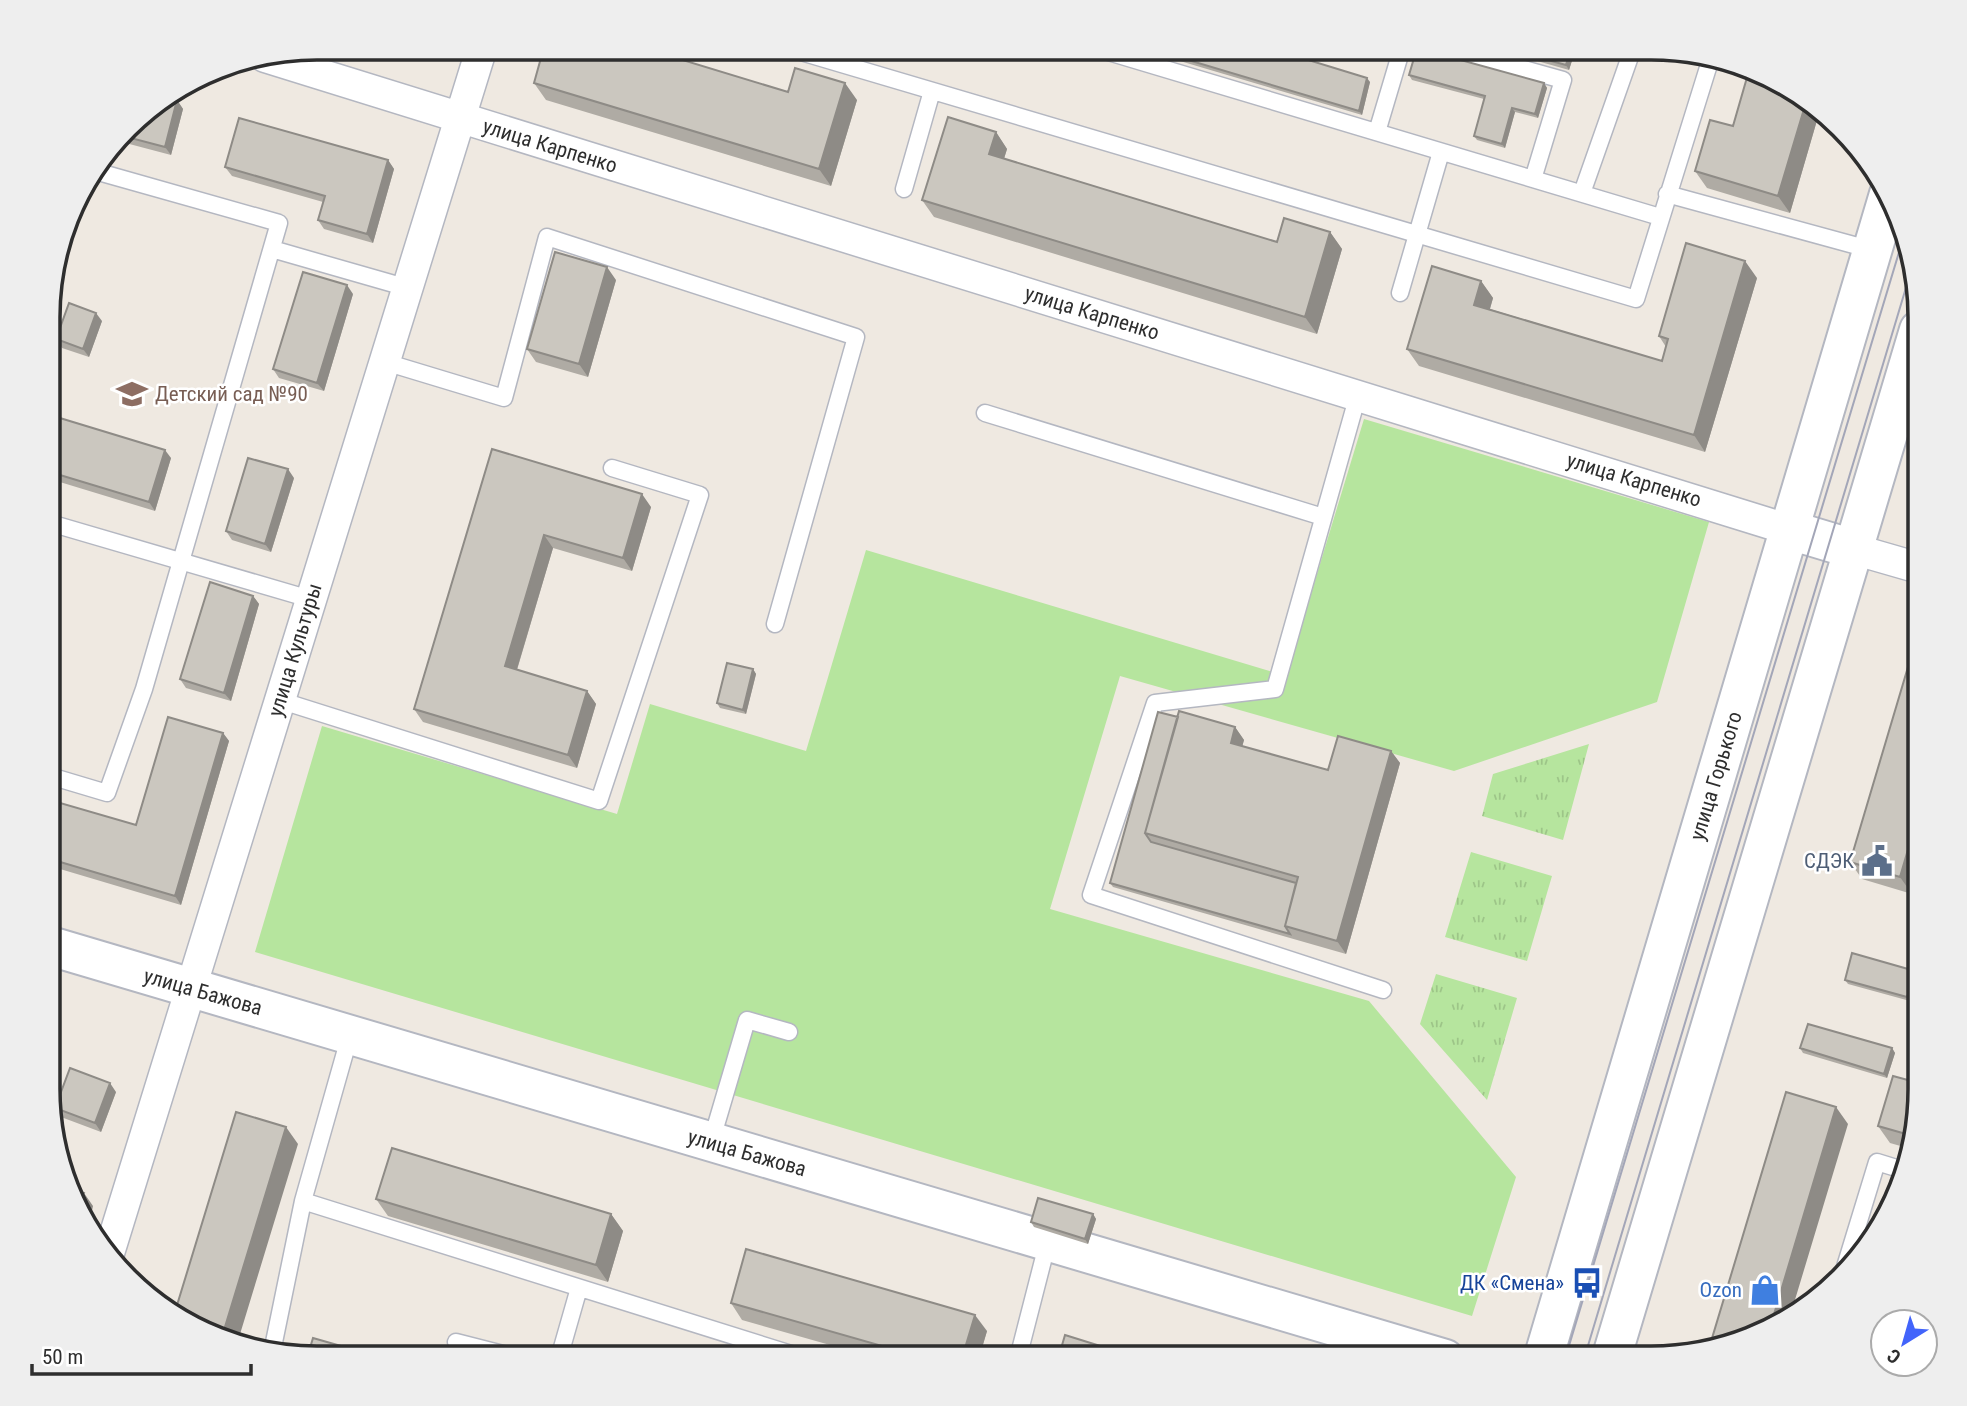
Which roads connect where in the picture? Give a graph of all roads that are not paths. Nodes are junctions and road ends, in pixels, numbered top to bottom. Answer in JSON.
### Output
{"nodes":[{"id":1,"x":478,"y":60,"type":"edge"},
{"id":2,"x":828,"y":60,"type":"edge"},
{"id":3,"x":1135,"y":60,"type":"edge"},
{"id":4,"x":1398,"y":60,"type":"edge"},
{"id":5,"x":1491,"y":60,"type":"edge"},
{"id":6,"x":1629,"y":60,"type":"edge"},
{"id":7,"x":281,"y":62,"type":"edge"},
{"id":8,"x":1708,"y":66,"type":"edge"},
{"id":9,"x":932,"y":91,"type":"junction"},
{"id":10,"x":460,"y":119,"type":"junction"},
{"id":11,"x":1377,"y":132,"type":"junction"},
{"id":12,"x":1441,"y":152,"type":"junction"},
{"id":13,"x":103,"y":173,"type":"edge"},
{"id":14,"x":1533,"y":179,"type":"junction"},
{"id":15,"x":904,"y":189,"type":"dead end"},
{"id":16,"x":1582,"y":193,"type":"junction"},
{"id":17,"x":1667,"y":194,"type":"junction"},
{"id":18,"x":1884,"y":210,"type":"edge"},
{"id":19,"x":1660,"y":217,"type":"junction"},
{"id":20,"x":1418,"y":235,"type":"junction"},
{"id":21,"x":272,"y":249,"type":"junction"},
{"id":22,"x":1872,"y":250,"type":"junction"},
{"id":23,"x":408,"y":288,"type":"junction"},
{"id":24,"x":1400,"y":293,"type":"dead end"},
{"id":25,"x":386,"y":362,"type":"junction"},
{"id":26,"x":1908,"y":366,"type":"edge"},
{"id":27,"x":1358,"y":395,"type":"junction"},
{"id":28,"x":985,"y":413,"type":"dead end"},
{"id":29,"x":612,"y":468,"type":"dead end"},
{"id":30,"x":1323,"y":517,"type":"junction"},
{"id":31,"x":60,"y":526,"type":"edge"},
{"id":32,"x":1790,"y":530,"type":"junction"},
{"id":33,"x":1853,"y":549,"type":"junction"},
{"id":34,"x":180,"y":561,"type":"junction"},
{"id":35,"x":1908,"y":565,"type":"edge"},
{"id":36,"x":310,"y":599,"type":"junction"},
{"id":37,"x":775,"y":624,"type":"dead end"},
{"id":38,"x":279,"y":700,"type":"junction"},
{"id":39,"x":60,"y":779,"type":"edge"},
{"id":40,"x":60,"y":949,"type":"edge"},
{"id":41,"x":191,"y":988,"type":"junction"},
{"id":42,"x":1383,"y":990,"type":"dead end"},
{"id":43,"x":789,"y":1032,"type":"dead end"},
{"id":44,"x":350,"y":1035,"type":"junction"},
{"id":45,"x":711,"y":1142,"type":"junction"},
{"id":46,"x":1895,"y":1168,"type":"edge"},
{"id":47,"x":303,"y":1201,"type":"junction"},
{"id":48,"x":1048,"y":1241,"type":"junction"},
{"id":49,"x":112,"y":1244,"type":"edge"},
{"id":50,"x":1850,"y":1252,"type":"edge"},
{"id":51,"x":579,"y":1288,"type":"junction"},
{"id":52,"x":456,"y":1342,"type":"dead end"},
{"id":53,"x":274,"y":1343,"type":"edge"},
{"id":54,"x":472,"y":1346,"type":"edge"},
{"id":55,"x":562,"y":1346,"type":"edge"},
{"id":56,"x":762,"y":1346,"type":"edge"},
{"id":57,"x":1021,"y":1346,"type":"edge"},
{"id":58,"x":1401,"y":1346,"type":"edge"},
{"id":59,"x":1547,"y":1346,"type":"edge"},
{"id":60,"x":1615,"y":1346,"type":"edge"}],
"edges":[{"from":1,"to":10,"type":"street","name":"улица Культуры"},
{"from":2,"to":9,"type":"lane"},
{"from":3,"to":11,"type":"lane"},
{"from":4,"to":11,"type":"lane"},
{"from":5,"to":14,"type":"lane"},
{"from":6,"to":16,"type":"lane"},
{"from":7,"to":10,"type":"street","name":"улица Карпенко"},
{"from":8,"to":17,"type":"lane"},
{"from":9,"to":15,"type":"lane"},
{"from":9,"to":20,"type":"lane"},
{"from":10,"to":23,"type":"street","name":"улица Культуры"},
{"from":10,"to":27,"type":"street","name":"улица Карпенко"},
{"from":11,"to":12,"type":"lane"},
{"from":12,"to":14,"type":"lane"},
{"from":12,"to":20,"type":"lane"},
{"from":13,"to":21,"type":"lane"},
{"from":14,"to":16,"type":"lane"},
{"from":16,"to":19,"type":"lane"},
{"from":17,"to":19,"type":"lane"},
{"from":17,"to":22,"type":"lane"},
{"from":18,"to":22,"type":"main road","name":"улица Горького"},
{"from":19,"to":20,"type":"lane"},
{"from":20,"to":24,"type":"lane"},
{"from":21,"to":23,"type":"lane"},
{"from":21,"to":34,"type":"lane"},
{"from":22,"to":32,"type":"main road","name":"улица Горького"},
{"from":23,"to":25,"type":"street","name":"улица Культуры"},
{"from":25,"to":36,"type":"street","name":"улица Культуры"},
{"from":25,"to":37,"type":"lane"},
{"from":26,"to":33,"type":"main road"},
{"from":27,"to":30,"type":"lane"},
{"from":27,"to":32,"type":"street","name":"улица Карпенко"},
{"from":28,"to":30,"type":"lane"},
{"from":29,"to":38,"type":"lane"},
{"from":30,"to":42,"type":"lane"},
{"from":31,"to":34,"type":"lane"},
{"from":32,"to":33,"type":"main road","name":"улица Карпенко"},
{"from":32,"to":59,"type":"main road","name":"улица Горького"},
{"from":33,"to":35,"type":"street","name":"улица Карпенко"},
{"from":33,"to":60,"type":"main road"},
{"from":34,"to":36,"type":"lane"},
{"from":34,"to":39,"type":"lane"},
{"from":36,"to":38,"type":"street","name":"улица Культуры"},
{"from":38,"to":41,"type":"street","name":"улица Культуры"},
{"from":40,"to":41,"type":"main road","name":"улица Бажова"},
{"from":41,"to":44,"type":"main road","name":"улица Бажова"},
{"from":41,"to":49,"type":"street","name":"улица Культуры"},
{"from":43,"to":45,"type":"lane"},
{"from":44,"to":45,"type":"main road","name":"улица Бажова"},
{"from":44,"to":47,"type":"lane"},
{"from":45,"to":48,"type":"main road","name":"улица Бажова"},
{"from":46,"to":50,"type":"lane"},
{"from":47,"to":51,"type":"lane"},
{"from":47,"to":53,"type":"lane"},
{"from":48,"to":57,"type":"lane"},
{"from":48,"to":58,"type":"main road","name":"улица Бажова"},
{"from":51,"to":55,"type":"lane"},
{"from":51,"to":56,"type":"lane"},
{"from":52,"to":54,"type":"lane"}]}
